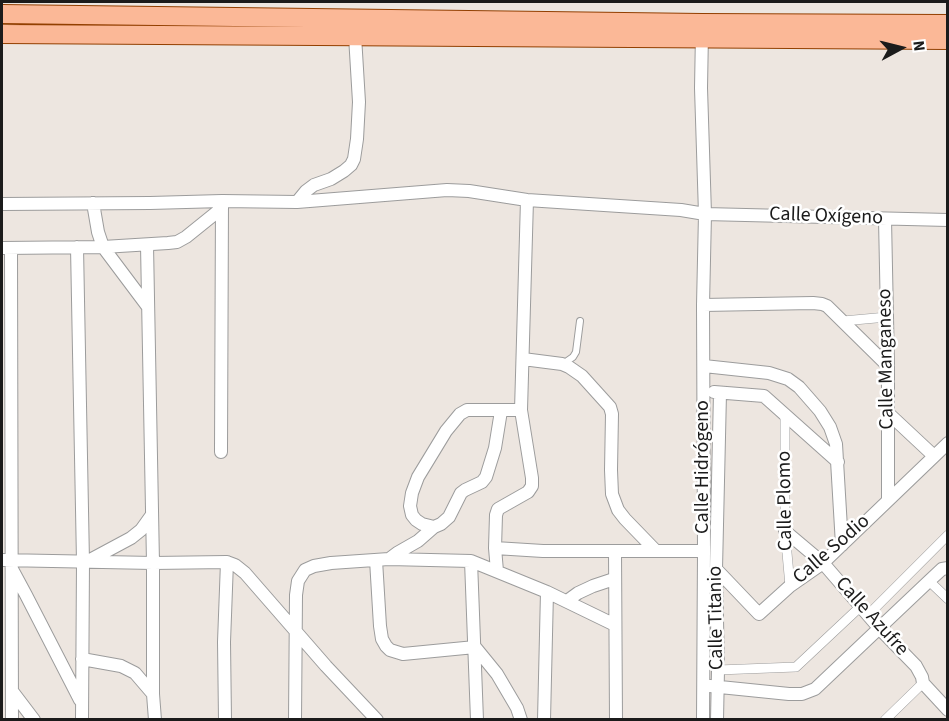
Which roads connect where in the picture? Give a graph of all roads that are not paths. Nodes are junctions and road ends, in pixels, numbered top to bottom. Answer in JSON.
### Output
{"nodes":[{"id":1,"x":6,"y":14,"type":"edge"},
{"id":2,"x":948,"y":24,"type":"edge"},
{"id":3,"x":702,"y":31,"type":"junction"},
{"id":4,"x":6,"y":34,"type":"edge"},
{"id":5,"x":355,"y":36,"type":"junction"},
{"id":6,"x":948,"y":40,"type":"edge"},
{"id":7,"x":527,"y":200,"type":"junction"},
{"id":8,"x":297,"y":202,"type":"junction"},
{"id":9,"x":93,"y":203,"type":"junction"},
{"id":10,"x":2,"y":204,"type":"edge"},
{"id":11,"x":222,"y":205,"type":"junction"},
{"id":12,"x":705,"y":214,"type":"junction"},
{"id":13,"x":885,"y":219,"type":"junction"},
{"id":14,"x":948,"y":220,"type":"edge"},
{"id":15,"x":147,"y":245,"type":"junction"},
{"id":16,"x":78,"y":247,"type":"junction"},
{"id":17,"x":103,"y":247,"type":"junction"},
{"id":18,"x":6,"y":248,"type":"edge"},
{"id":19,"x":703,"y":305,"type":"junction"},
{"id":20,"x":148,"y":307,"type":"junction"},
{"id":21,"x":887,"y":317,"type":"junction"},
{"id":22,"x":580,"y":321,"type":"dead end"},
{"id":23,"x":843,"y":321,"type":"junction"},
{"id":24,"x":523,"y":359,"type":"junction"},
{"id":25,"x":562,"y":364,"type":"junction"},
{"id":26,"x":704,"y":366,"type":"junction"},
{"id":27,"x":888,"y":366,"type":"junction"},
{"id":28,"x":704,"y":390,"type":"junction"},
{"id":29,"x":720,"y":393,"type":"junction"},
{"id":30,"x":2,"y":399,"type":"edge"},
{"id":31,"x":521,"y":410,"type":"junction"},
{"id":32,"x":501,"y":411,"type":"junction"},
{"id":33,"x":888,"y":413,"type":"junction"},
{"id":34,"x":11,"y":414,"type":"junction"},
{"id":35,"x":785,"y":415,"type":"junction"},
{"id":36,"x":948,"y":442,"type":"edge"},
{"id":37,"x":221,"y":452,"type":"dead end"},
{"id":38,"x":934,"y":456,"type":"junction"},
{"id":39,"x":838,"y":462,"type":"junction"},
{"id":40,"x":888,"y":500,"type":"junction"},
{"id":41,"x":151,"y":516,"type":"junction"},
{"id":42,"x":434,"y":527,"type":"junction"},
{"id":43,"x":785,"y":531,"type":"junction"},
{"id":44,"x":948,"y":535,"type":"edge"},
{"id":45,"x":842,"y":544,"type":"junction"},
{"id":46,"x":495,"y":548,"type":"junction"},
{"id":47,"x":615,"y":551,"type":"junction"},
{"id":48,"x":656,"y":551,"type":"junction"},
{"id":49,"x":704,"y":551,"type":"junction"},
{"id":50,"x":376,"y":560,"type":"junction"},
{"id":51,"x":389,"y":560,"type":"junction"},
{"id":52,"x":86,"y":561,"type":"junction"},
{"id":53,"x":471,"y":561,"type":"junction"},
{"id":54,"x":227,"y":562,"type":"junction"},
{"id":55,"x":8,"y":563,"type":"edge"},
{"id":56,"x":153,"y":563,"type":"junction"},
{"id":57,"x":822,"y":563,"type":"junction"},
{"id":58,"x":716,"y":569,"type":"junction"},
{"id":59,"x":945,"y":569,"type":"edge"},
{"id":60,"x":497,"y":571,"type":"junction"},
{"id":61,"x":614,"y":579,"type":"junction"},
{"id":62,"x":929,"y":581,"type":"junction"},
{"id":63,"x":790,"y":586,"type":"junction"},
{"id":64,"x":547,"y":592,"type":"junction"},
{"id":65,"x":948,"y":599,"type":"edge"},
{"id":66,"x":567,"y":601,"type":"junction"},
{"id":67,"x":864,"y":611,"type":"junction"},
{"id":68,"x":615,"y":625,"type":"junction"},
{"id":69,"x":880,"y":629,"type":"junction"},
{"id":70,"x":296,"y":630,"type":"junction"},
{"id":71,"x":475,"y":647,"type":"junction"},
{"id":72,"x":82,"y":659,"type":"junction"},
{"id":73,"x":718,"y":670,"type":"junction"},
{"id":74,"x":923,"y":683,"type":"junction"},
{"id":75,"x":704,"y":685,"type":"junction"},
{"id":76,"x":12,"y":691,"type":"junction"},
{"id":77,"x":718,"y":693,"type":"junction"},
{"id":78,"x":153,"y":694,"type":"junction"},
{"id":79,"x":81,"y":702,"type":"junction"},
{"id":80,"x":948,"y":710,"type":"edge"},
{"id":81,"x":12,"y":720,"type":"edge"},
{"id":82,"x":34,"y":720,"type":"edge"},
{"id":83,"x":82,"y":720,"type":"edge"},
{"id":84,"x":155,"y":720,"type":"edge"},
{"id":85,"x":225,"y":720,"type":"edge"},
{"id":86,"x":295,"y":720,"type":"edge"},
{"id":87,"x":377,"y":720,"type":"edge"},
{"id":88,"x":477,"y":720,"type":"edge"},
{"id":89,"x":520,"y":720,"type":"edge"},
{"id":90,"x":544,"y":720,"type":"edge"},
{"id":91,"x":616,"y":720,"type":"edge"},
{"id":92,"x":703,"y":720,"type":"edge"},
{"id":93,"x":717,"y":720,"type":"edge"},
{"id":94,"x":885,"y":720,"type":"edge"}],
"edges":[{"from":1,"to":3,"type":"main road"},
{"from":1,"to":4,"type":"main road"},
{"from":2,"to":3,"type":"main road"},
{"from":3,"to":5,"type":"main road"},
{"from":3,"to":6,"type":"main road"},
{"from":3,"to":12,"type":"street","name":"Calle Hidrógeno"},
{"from":4,"to":5,"type":"main road"},
{"from":5,"to":8,"type":"street"},
{"from":7,"to":8,"type":"street","name":"Calle Oxígeno"},
{"from":7,"to":12,"type":"street","name":"Calle Oxígeno"},
{"from":7,"to":24,"type":"street"},
{"from":8,"to":11,"type":"street","name":"Calle Oxígeno"},
{"from":9,"to":10,"type":"street","name":"Calle Oxígeno"},
{"from":9,"to":11,"type":"street","name":"Calle Oxígeno"},
{"from":9,"to":17,"type":"street"},
{"from":11,"to":15,"type":"street"},
{"from":11,"to":37,"type":"street"},
{"from":12,"to":13,"type":"street","name":"Calle Oxígeno"},
{"from":12,"to":19,"type":"street","name":"Calle Hidrógeno"},
{"from":13,"to":14,"type":"street","name":"Calle Oxígeno"},
{"from":13,"to":21,"type":"street","name":"Calle Manganeso"},
{"from":15,"to":17,"type":"street"},
{"from":15,"to":20,"type":"street"},
{"from":16,"to":17,"type":"street"},
{"from":16,"to":18,"type":"street"},
{"from":16,"to":52,"type":"street"},
{"from":17,"to":20,"type":"street"},
{"from":18,"to":34,"type":"street"},
{"from":19,"to":23,"type":"street"},
{"from":19,"to":26,"type":"street","name":"Calle Hidrógeno"},
{"from":20,"to":41,"type":"street"},
{"from":21,"to":23,"type":"street"},
{"from":21,"to":27,"type":"street","name":"Calle Manganeso"},
{"from":22,"to":25,"type":"lane"},
{"from":23,"to":27,"type":"street"},
{"from":24,"to":25,"type":"street"},
{"from":24,"to":31,"type":"street"},
{"from":25,"to":48,"type":"street"},
{"from":26,"to":28,"type":"street","name":"Calle Hidrógeno"},
{"from":26,"to":39,"type":"street"},
{"from":27,"to":33,"type":"street","name":"Calle Manganeso"},
{"from":28,"to":29,"type":"street"},
{"from":28,"to":49,"type":"street","name":"Calle Hidrógeno"},
{"from":29,"to":35,"type":"street"},
{"from":29,"to":58,"type":"street","name":"Calle Titanio"},
{"from":30,"to":34,"type":"street"},
{"from":31,"to":32,"type":"street"},
{"from":31,"to":46,"type":"street"},
{"from":32,"to":42,"type":"street"},
{"from":32,"to":42,"type":"street"},
{"from":33,"to":38,"type":"street"},
{"from":33,"to":40,"type":"street","name":"Calle Manganeso"},
{"from":34,"to":55,"type":"street"},
{"from":35,"to":39,"type":"street"},
{"from":35,"to":43,"type":"street","name":"Calle Plomo"},
{"from":36,"to":38,"type":"street","name":"Calle Sodio"},
{"from":38,"to":40,"type":"street","name":"Calle Sodio"},
{"from":39,"to":45,"type":"street"},
{"from":40,"to":45,"type":"street","name":"Calle Sodio"},
{"from":41,"to":52,"type":"street"},
{"from":41,"to":56,"type":"street"},
{"from":42,"to":51,"type":"street"},
{"from":43,"to":57,"type":"street","name":"Calle Azufre"},
{"from":43,"to":63,"type":"street","name":"Calle Plomo"},
{"from":44,"to":67,"type":"street"},
{"from":45,"to":57,"type":"street","name":"Calle Sodio"},
{"from":46,"to":47,"type":"street"},
{"from":46,"to":60,"type":"street"},
{"from":47,"to":48,"type":"street"},
{"from":47,"to":61,"type":"street"},
{"from":48,"to":49,"type":"street"},
{"from":49,"to":75,"type":"street","name":"Calle Hidrógeno"},
{"from":50,"to":51,"type":"street"},
{"from":50,"to":70,"type":"street"},
{"from":50,"to":71,"type":"street"},
{"from":51,"to":53,"type":"street"},
{"from":52,"to":55,"type":"street"},
{"from":52,"to":56,"type":"street"},
{"from":52,"to":72,"type":"street"},
{"from":53,"to":60,"type":"street"},
{"from":53,"to":71,"type":"street"},
{"from":54,"to":56,"type":"street"},
{"from":54,"to":70,"type":"street"},
{"from":54,"to":85,"type":"street"},
{"from":55,"to":76,"type":"street"},
{"from":55,"to":79,"type":"street"},
{"from":56,"to":78,"type":"street"},
{"from":57,"to":63,"type":"street","name":"Calle Sodio"},
{"from":57,"to":67,"type":"street","name":"Calle Azufre"},
{"from":58,"to":63,"type":"street","name":"Calle Sodio"},
{"from":58,"to":73,"type":"street","name":"Calle Titanio"},
{"from":59,"to":62,"type":"street"},
{"from":60,"to":64,"type":"street"},
{"from":61,"to":66,"type":"street"},
{"from":61,"to":68,"type":"street"},
{"from":62,"to":65,"type":"street"},
{"from":62,"to":69,"type":"street"},
{"from":64,"to":66,"type":"street"},
{"from":64,"to":90,"type":"street"},
{"from":66,"to":68,"type":"street"},
{"from":67,"to":69,"type":"street","name":"Calle Azufre"},
{"from":67,"to":73,"type":"street"},
{"from":68,"to":91,"type":"street"},
{"from":69,"to":74,"type":"street","name":"Calle Azufre"},
{"from":69,"to":77,"type":"street"},
{"from":70,"to":86,"type":"street"},
{"from":70,"to":87,"type":"street"},
{"from":71,"to":88,"type":"street"},
{"from":71,"to":89,"type":"street"},
{"from":72,"to":78,"type":"street"},
{"from":72,"to":79,"type":"street"},
{"from":73,"to":77,"type":"street","name":"Calle Titanio"},
{"from":74,"to":80,"type":"street","name":"Calle Azufre"},
{"from":74,"to":94,"type":"street"},
{"from":75,"to":77,"type":"street"},
{"from":75,"to":92,"type":"street","name":"Calle Hidrógeno"},
{"from":76,"to":81,"type":"street"},
{"from":76,"to":82,"type":"street"},
{"from":77,"to":93,"type":"street","name":"Calle Titanio"},
{"from":78,"to":84,"type":"street"},
{"from":79,"to":83,"type":"street"}]}
